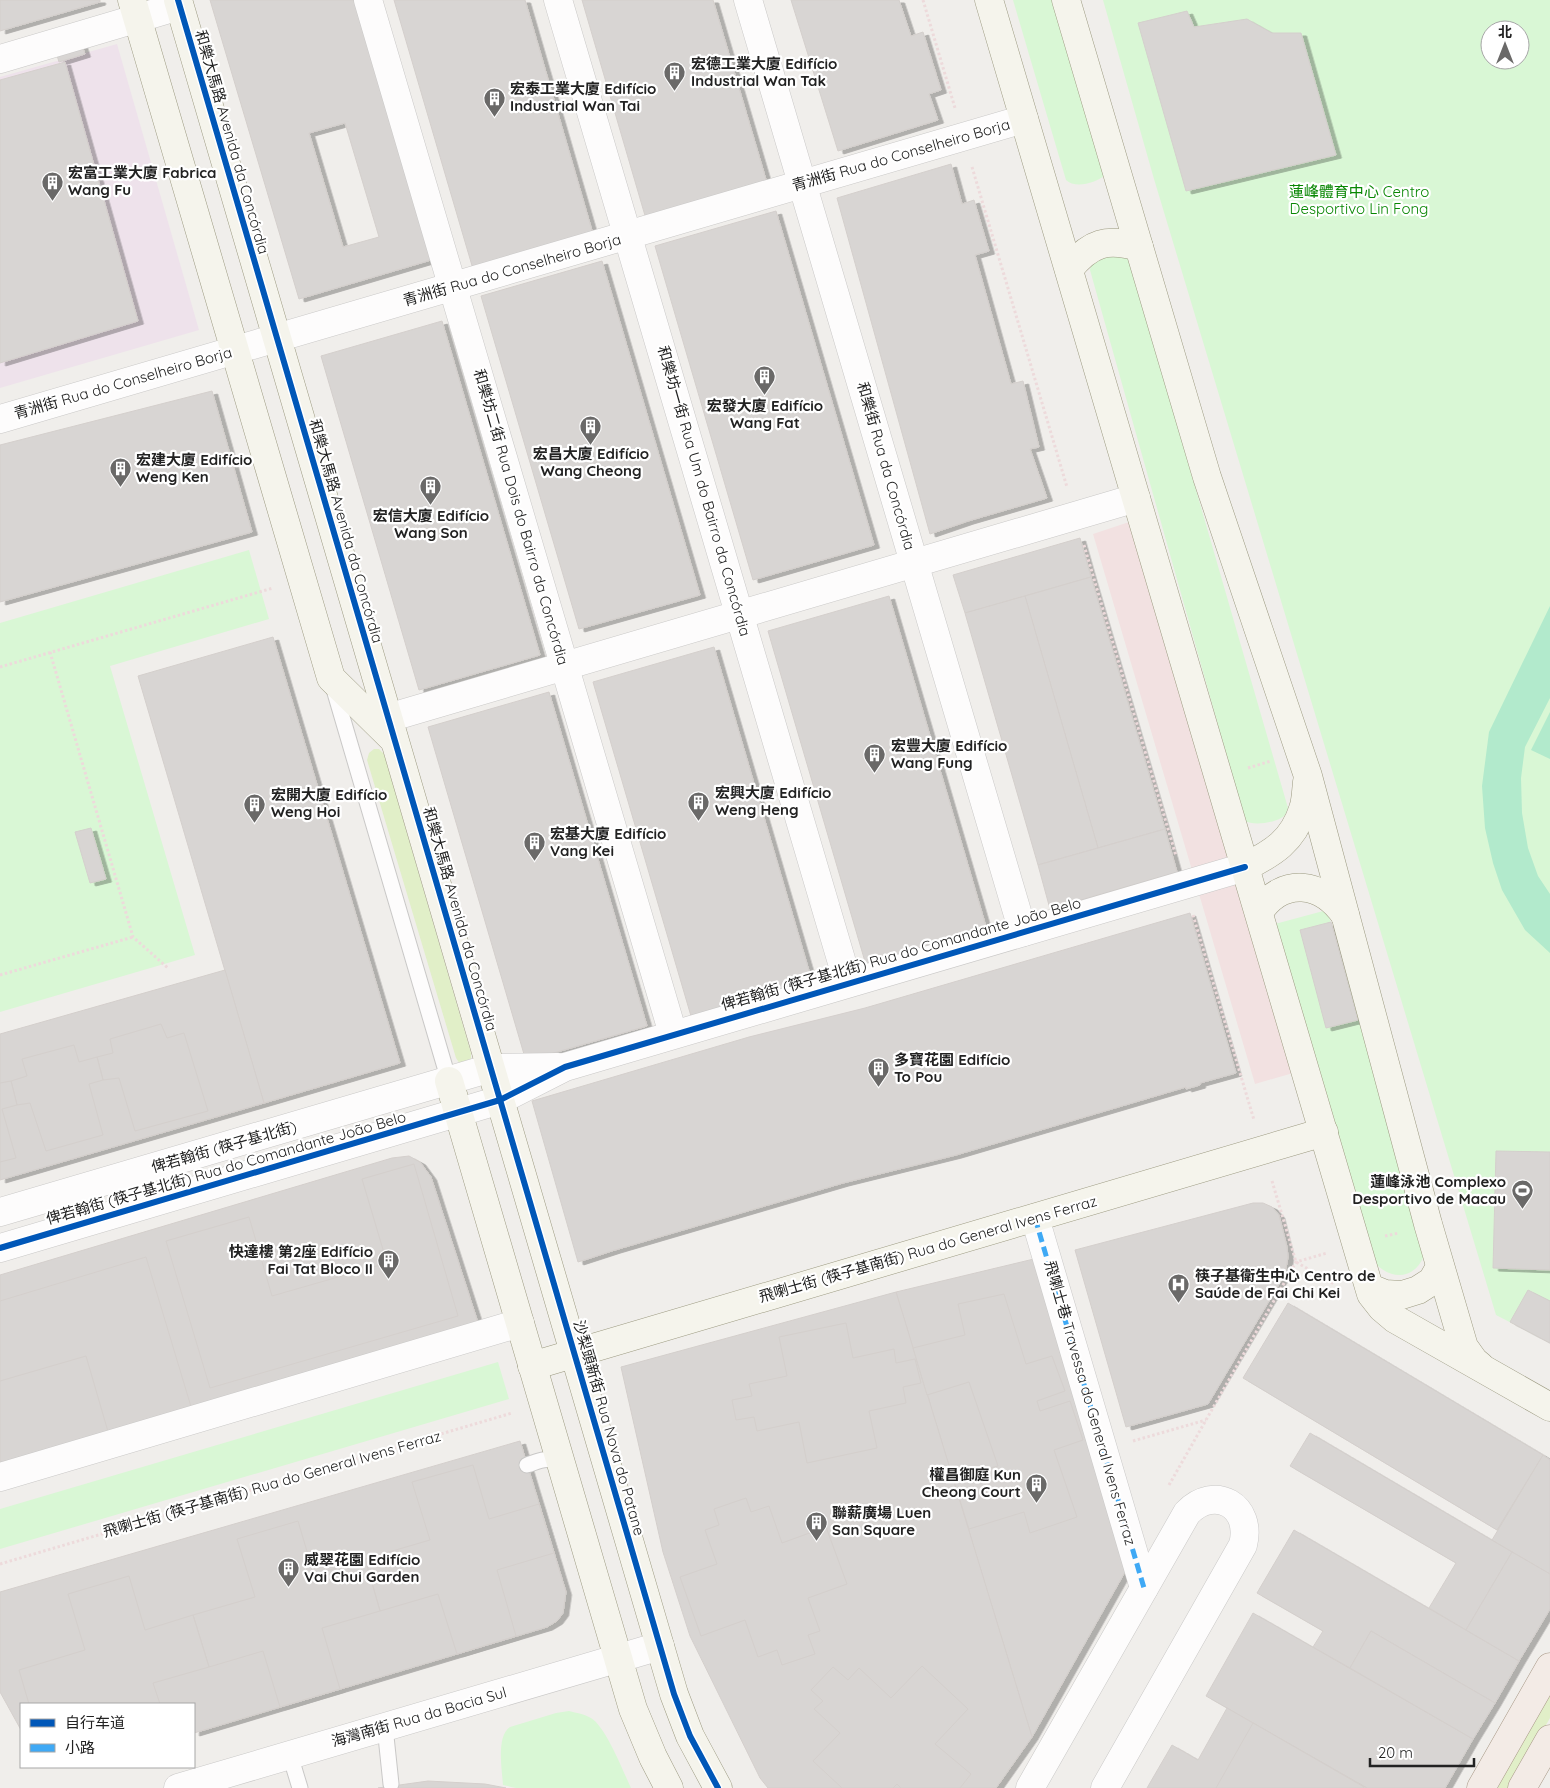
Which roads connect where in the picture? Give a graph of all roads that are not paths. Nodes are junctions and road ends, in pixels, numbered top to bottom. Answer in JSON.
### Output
{"nodes":[{"id":1,"x":368,"y":0,"type":"edge"},
{"id":2,"x":558,"y":0,"type":"edge"},
{"id":3,"x":748,"y":0,"type":"edge"},
{"id":4,"x":989,"y":0,"type":"edge"},
{"id":5,"x":1066,"y":0,"type":"edge"},
{"id":6,"x":178,"y":3,"type":"edge"},
{"id":7,"x":134,"y":9,"type":"edge"},
{"id":8,"x":0,"y":59,"type":"edge"},
{"id":9,"x":1024,"y":119,"type":"junction"},
{"id":10,"x":802,"y":184,"type":"junction"},
{"id":11,"x":628,"y":235,"type":"junction"},
{"id":12,"x":1140,"y":247,"type":"junction"},
{"id":13,"x":1068,"y":269,"type":"junction"},
{"id":14,"x":453,"y":287,"type":"junction"},
{"id":15,"x":276,"y":338,"type":"junction"},
{"id":16,"x":235,"y":350,"type":"junction"},
{"id":17,"x":0,"y":419,"type":"edge"},
{"id":18,"x":1136,"y":498,"type":"junction"},
{"id":19,"x":914,"y":564,"type":"junction"},
{"id":20,"x":740,"y":615,"type":"junction"},
{"id":21,"x":564,"y":666,"type":"junction"},
{"id":22,"x":331,"y":678,"type":"junction"},
{"id":23,"x":391,"y":729,"type":"junction"},
{"id":24,"x":1304,"y":764,"type":"junction"},
{"id":25,"x":1245,"y":867,"type":"junction"},
{"id":26,"x":1259,"y":912,"type":"junction"},
{"id":27,"x":1346,"y":916,"type":"junction"},
{"id":28,"x":1023,"y":932,"type":"junction"},
{"id":29,"x":848,"y":983,"type":"junction"},
{"id":30,"x":673,"y":1034,"type":"junction"},
{"id":31,"x":565,"y":1066,"type":"junction"},
{"id":32,"x":491,"y":1068,"type":"junction"},
{"id":33,"x":449,"y":1081,"type":"junction"},
{"id":34,"x":500,"y":1100,"type":"junction"},
{"id":35,"x":458,"y":1113,"type":"junction"},
{"id":36,"x":1324,"y":1132,"type":"junction"},
{"id":37,"x":0,"y":1212,"type":"edge"},
{"id":38,"x":1035,"y":1218,"type":"junction"},
{"id":39,"x":0,"y":1248,"type":"edge"},
{"id":40,"x":1440,"y":1267,"type":"junction"},
{"id":41,"x":1370,"y":1288,"type":"junction"},
{"id":42,"x":520,"y":1323,"type":"junction"},
{"id":43,"x":575,"y":1354,"type":"junction"},
{"id":44,"x":532,"y":1366,"type":"junction"},
{"id":45,"x":1487,"y":1372,"type":"junction"},
{"id":46,"x":1550,"y":1407,"type":"edge"},
{"id":47,"x":554,"y":1455,"type":"junction"},
{"id":48,"x":527,"y":1465,"type":"dead end"},
{"id":49,"x":0,"y":1477,"type":"edge"},
{"id":50,"x":1144,"y":1588,"type":"junction"},
{"id":51,"x":660,"y":1646,"type":"junction"},
{"id":52,"x":618,"y":1658,"type":"junction"},
{"id":53,"x":1550,"y":1666,"type":"edge"},
{"id":54,"x":385,"y":1727,"type":"junction"},
{"id":55,"x":1550,"y":1739,"type":"edge"},
{"id":56,"x":290,"y":1755,"type":"junction"},
{"id":57,"x":391,"y":1784,"type":"dead end"},
{"id":58,"x":187,"y":1786,"type":"edge"},
{"id":59,"x":300,"y":1788,"type":"edge"},
{"id":60,"x":669,"y":1788,"type":"edge"},
{"id":61,"x":718,"y":1788,"type":"edge"},
{"id":62,"x":1030,"y":1788,"type":"edge"},
{"id":63,"x":1105,"y":1788,"type":"edge"},
{"id":64,"x":1481,"y":1788,"type":"edge"},
{"id":65,"x":1522,"y":1788,"type":"edge"}],
"edges":[{"from":1,"to":14,"type":"street","name":"和樂坊二街 Rua Dois do Bairro da Concórdia"},
{"from":2,"to":11,"type":"street","name":"和樂坊一街 Rua Um do Bairro da Concórdia"},
{"from":3,"to":10,"type":"street","name":"和樂街 Rua da Concórdia"},
{"from":4,"to":9,"type":"street"},
{"from":5,"to":12,"type":"street"},
{"from":6,"to":7,"type":"street"},
{"from":6,"to":15,"type":"street","name":"和樂大馬路 Avenida da Concórdia"},
{"from":7,"to":8,"type":"street"},
{"from":7,"to":16,"type":"street","name":"和樂大馬路 Avenida da Concórdia"},
{"from":9,"to":10,"type":"street","name":"青洲街 Rua do Conselheiro Borja"},
{"from":9,"to":13,"type":"street"},
{"from":10,"to":11,"type":"street","name":"青洲街 Rua do Conselheiro Borja"},
{"from":10,"to":19,"type":"street","name":"和樂街 Rua da Concórdia"},
{"from":11,"to":14,"type":"street","name":"青洲街 Rua do Conselheiro Borja"},
{"from":11,"to":20,"type":"street","name":"和樂坊一街 Rua Um do Bairro da Concórdia"},
{"from":12,"to":13,"type":"street"},
{"from":12,"to":24,"type":"street"},
{"from":13,"to":18,"type":"street"},
{"from":14,"to":15,"type":"street","name":"青洲街 Rua do Conselheiro Borja"},
{"from":14,"to":21,"type":"street","name":"和樂坊二街 Rua Dois do Bairro da Concórdia"},
{"from":15,"to":16,"type":"street","name":"青洲街 Rua do Conselheiro Borja"},
{"from":15,"to":23,"type":"street","name":"和樂大馬路 Avenida da Concórdia"},
{"from":16,"to":17,"type":"street","name":"青洲街 Rua do Conselheiro Borja"},
{"from":16,"to":22,"type":"street","name":"和樂大馬路 Avenida da Concórdia"},
{"from":18,"to":19,"type":"street"},
{"from":18,"to":25,"type":"street"},
{"from":19,"to":20,"type":"street"},
{"from":19,"to":28,"type":"street","name":"和樂街 Rua da Concórdia"},
{"from":20,"to":21,"type":"street"},
{"from":20,"to":29,"type":"street","name":"和樂坊一街 Rua Um do Bairro da Concórdia"},
{"from":21,"to":23,"type":"street"},
{"from":21,"to":30,"type":"street","name":"和樂坊二街 Rua Dois do Bairro da Concórdia"},
{"from":22,"to":23,"type":"street","name":"和樂大馬路 Avenida da Concórdia"},
{"from":22,"to":33,"type":"lane","name":"和樂大馬路 Avenida da Concórdia"},
{"from":23,"to":32,"type":"street","name":"和樂大馬路 Avenida da Concórdia"},
{"from":24,"to":25,"type":"street"},
{"from":24,"to":27,"type":"street"},
{"from":25,"to":26,"type":"street"},
{"from":25,"to":28,"type":"street","name":"俾若翰街 (筷子基北街) Rua do Comandante João Belo"},
{"from":26,"to":27,"type":"street"},
{"from":26,"to":36,"type":"street"},
{"from":27,"to":40,"type":"street"},
{"from":28,"to":29,"type":"street","name":"俾若翰街 (筷子基北街) Rua do Comandante João Belo"},
{"from":29,"to":30,"type":"street","name":"俾若翰街 (筷子基北街) Rua do Comandante João Belo"},
{"from":30,"to":31,"type":"street","name":"俾若翰街 (筷子基北街) Rua do Comandante João Belo"},
{"from":31,"to":32,"type":"street","name":"俾若翰街 (筷子基北街)"},
{"from":31,"to":34,"type":"street","name":"俾若翰街 (筷子基北街) Rua do Comandante João Belo"},
{"from":32,"to":33,"type":"street","name":"俾若翰街 (筷子基北街)"},
{"from":32,"to":34,"type":"street","name":"沙梨頭新街 Rua Nova do Patane"},
{"from":33,"to":35,"type":"street"},
{"from":33,"to":37,"type":"street","name":"俾若翰街 (筷子基北街)"},
{"from":34,"to":35,"type":"street","name":"俾若翰街 (筷子基北街) Rua do Comandante João Belo"},
{"from":34,"to":43,"type":"street","name":"沙梨頭新街 Rua Nova do Patane"},
{"from":35,"to":39,"type":"street","name":"俾若翰街 (筷子基北街) Rua do Comandante João Belo"},
{"from":35,"to":42,"type":"street"},
{"from":36,"to":38,"type":"street","name":"飛喇士街 (筷子基南街) Rua do General Ivens Ferraz"},
{"from":36,"to":41,"type":"street"},
{"from":38,"to":43,"type":"street","name":"飛喇士街 (筷子基南街) Rua do General Ivens Ferraz"},
{"from":38,"to":50,"type":"street","name":"飛喇士巷 Travessa do General Ivens Ferraz"},
{"from":40,"to":41,"type":"street"},
{"from":40,"to":45,"type":"street"},
{"from":41,"to":45,"type":"street"},
{"from":42,"to":44,"type":"street"},
{"from":42,"to":49,"type":"street"},
{"from":43,"to":44,"type":"street","name":"飛喇士街 (筷子基南街) Rua do General Ivens Ferraz"},
{"from":43,"to":51,"type":"street","name":"沙梨頭新街 Rua Nova do Patane"},
{"from":44,"to":47,"type":"street"},
{"from":45,"to":46,"type":"street"},
{"from":47,"to":48,"type":"lane"},
{"from":47,"to":52,"type":"street"},
{"from":50,"to":62,"type":"street"},
{"from":50,"to":63,"type":"street"},
{"from":51,"to":52,"type":"street","name":"海灣南街 Rua da Bacia Sul"},
{"from":51,"to":61,"type":"street","name":"沙梨頭新街 Rua Nova do Patane"},
{"from":52,"to":54,"type":"street","name":"海灣南街 Rua da Bacia Sul"},
{"from":52,"to":60,"type":"street"},
{"from":53,"to":64,"type":"main road"},
{"from":54,"to":56,"type":"street","name":"海灣南街 Rua da Bacia Sul"},
{"from":54,"to":57,"type":"lane"},
{"from":55,"to":65,"type":"main road"},
{"from":56,"to":58,"type":"street","name":"海灣南街 Rua da Bacia Sul"},
{"from":56,"to":59,"type":"lane"}]}
